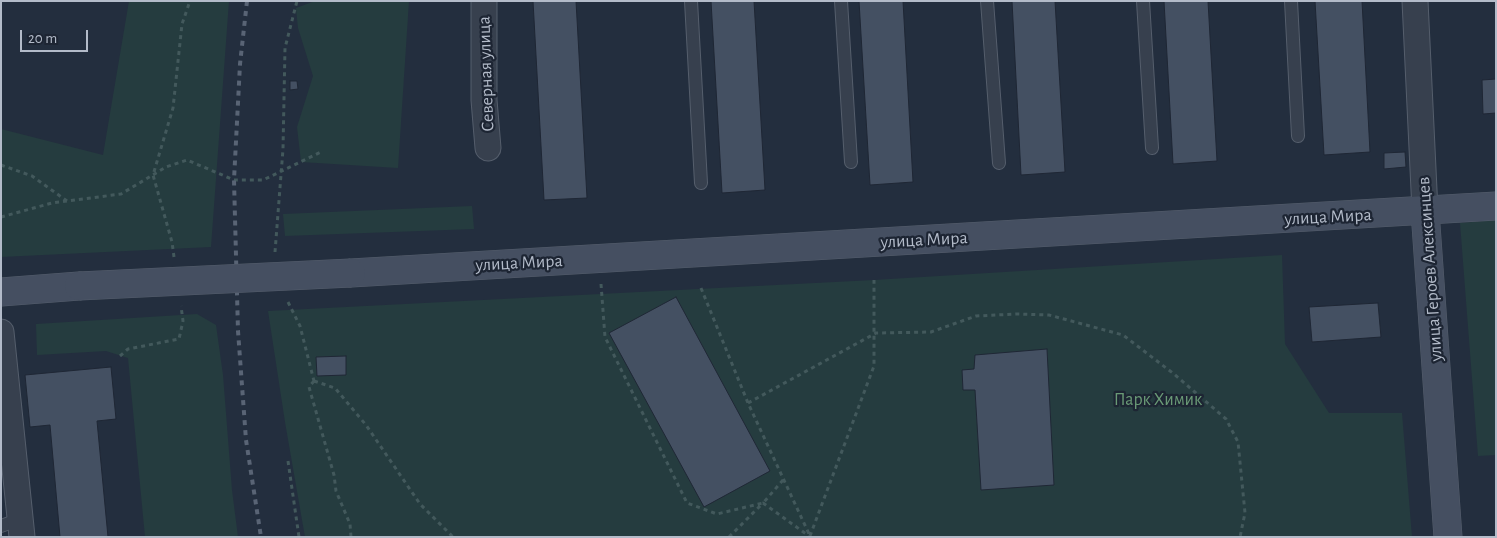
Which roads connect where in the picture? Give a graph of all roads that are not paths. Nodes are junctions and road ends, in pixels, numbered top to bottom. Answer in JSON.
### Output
{"nodes":[{"id":1,"x":484,"y":1,"type":"edge"},
{"id":2,"x":691,"y":1,"type":"edge"},
{"id":3,"x":841,"y":1,"type":"edge"},
{"id":4,"x":987,"y":1,"type":"edge"},
{"id":5,"x":1144,"y":1,"type":"edge"},
{"id":6,"x":1291,"y":1,"type":"edge"},
{"id":7,"x":1414,"y":1,"type":"edge"},
{"id":8,"x":1298,"y":136,"type":"dead end"},
{"id":9,"x":488,"y":148,"type":"dead end"},
{"id":10,"x":1152,"y":148,"type":"dead end"},
{"id":11,"x":851,"y":162,"type":"dead end"},
{"id":12,"x":999,"y":163,"type":"dead end"},
{"id":13,"x":701,"y":183,"type":"dead end"},
{"id":14,"x":1496,"y":206,"type":"edge"},
{"id":15,"x":1426,"y":211,"type":"junction"},
{"id":16,"x":1,"y":292,"type":"edge"},
{"id":17,"x":1,"y":332,"type":"edge"},
{"id":18,"x":14,"y":527,"type":"edge"},
{"id":19,"x":1448,"y":537,"type":"edge"}],
"edges":[{"from":1,"to":9,"type":"street","name":"Северная улица"},
{"from":2,"to":13,"type":"lane"},
{"from":3,"to":11,"type":"lane"},
{"from":4,"to":12,"type":"lane"},
{"from":5,"to":10,"type":"lane"},
{"from":6,"to":8,"type":"lane"},
{"from":7,"to":15,"type":"street","name":"улица Героев Алексинцев"},
{"from":14,"to":15,"type":"street","name":"улица Мира"},
{"from":15,"to":16,"type":"street","name":"улица Мира","bridge":true},
{"from":15,"to":19,"type":"street","name":"улица Героев Алексинцев"},
{"from":17,"to":18,"type":"street"}]}
